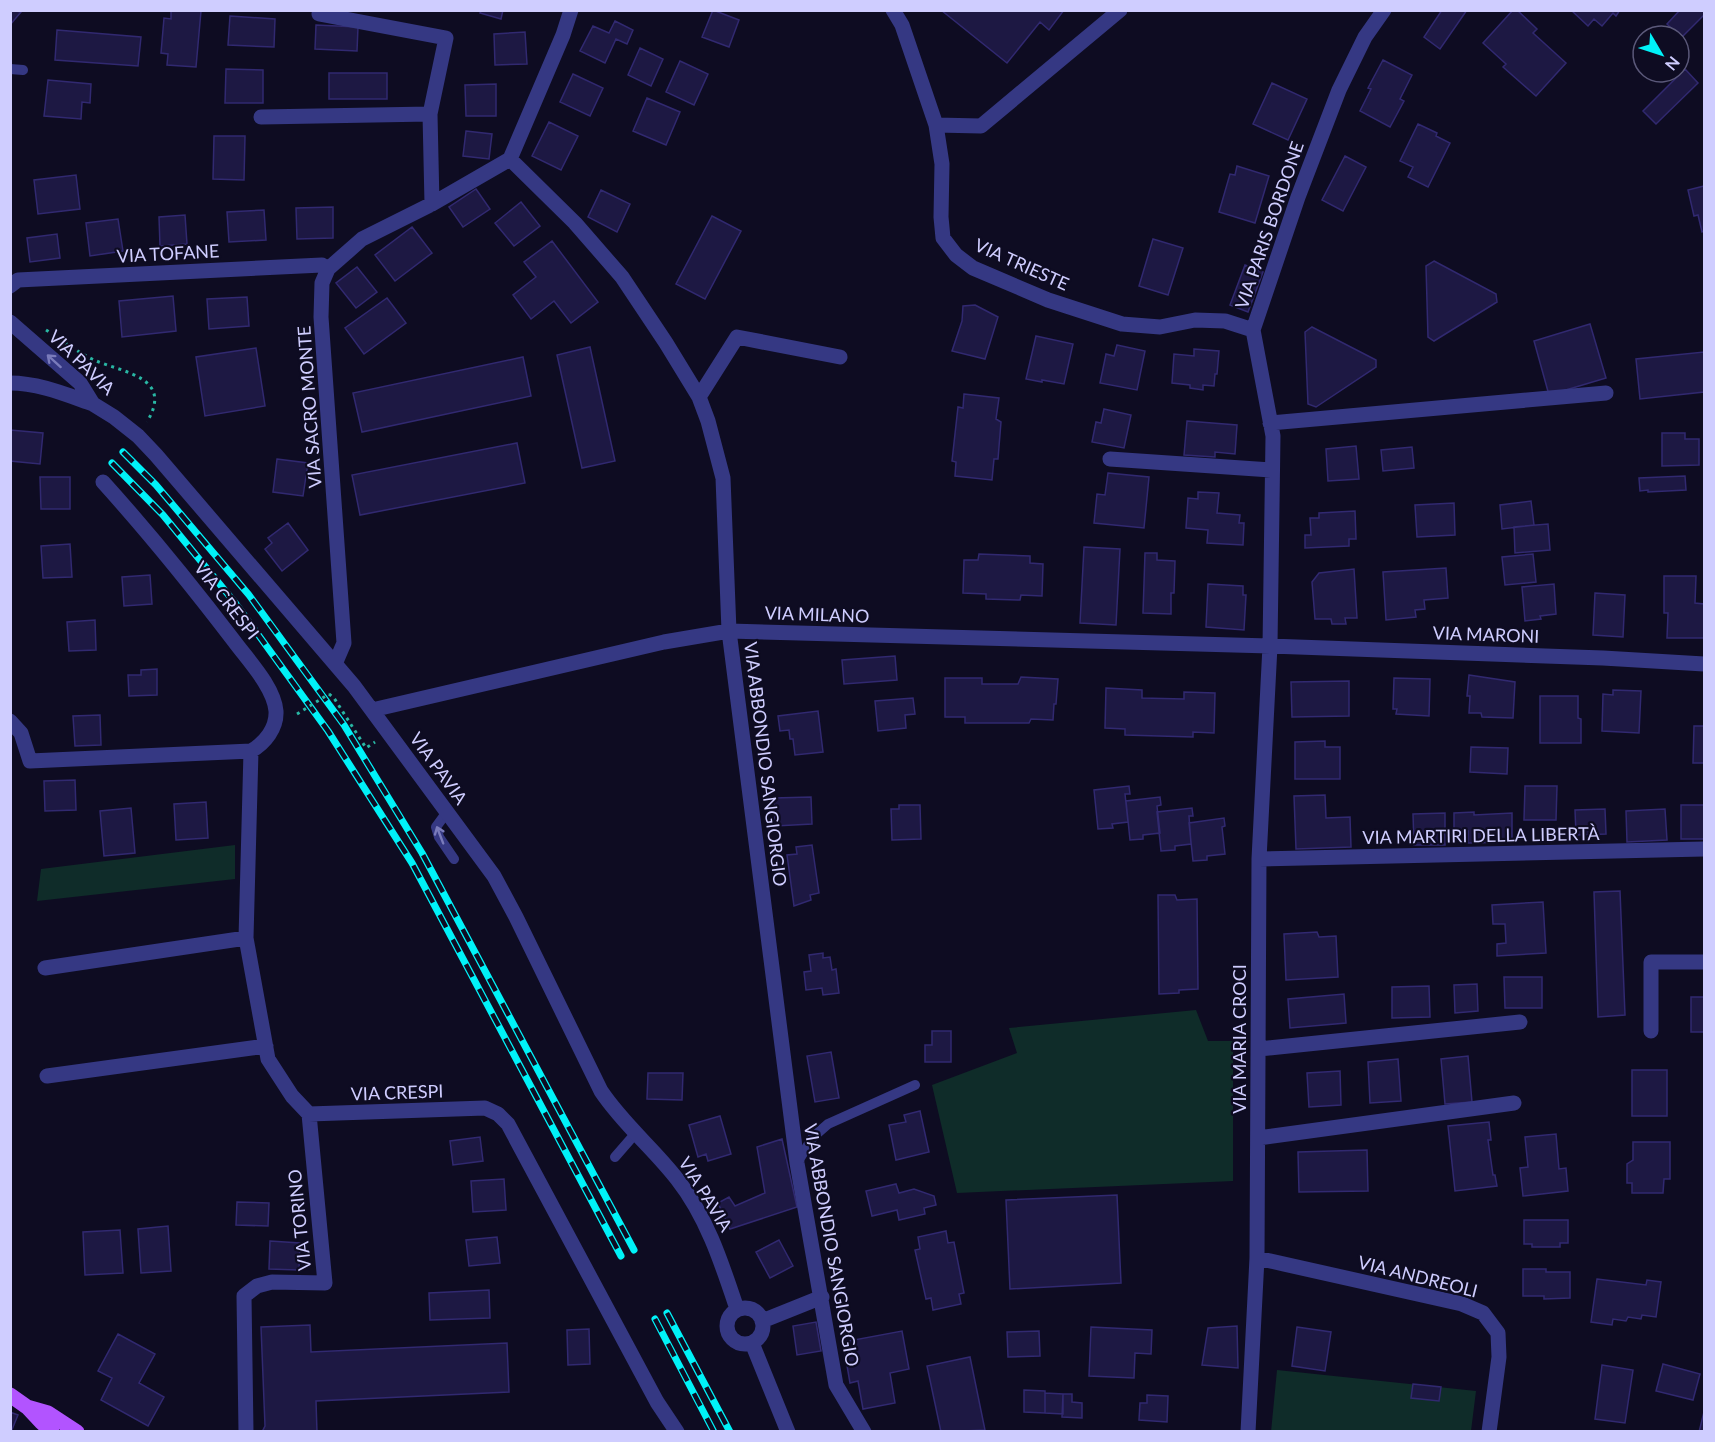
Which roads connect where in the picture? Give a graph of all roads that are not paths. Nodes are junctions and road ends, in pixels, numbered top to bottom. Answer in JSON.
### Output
{"nodes":[{"id":1,"x":571,"y":10,"type":"edge"},
{"id":2,"x":893,"y":10,"type":"edge"},
{"id":3,"x":1120,"y":10,"type":"edge"},
{"id":4,"x":1384,"y":10,"type":"edge"},
{"id":5,"x":319,"y":14,"type":"dead end"},
{"id":6,"x":10,"y":69,"type":"edge"},
{"id":7,"x":23,"y":70,"type":"dead end"},
{"id":8,"x":430,"y":114,"type":"junction"},
{"id":9,"x":261,"y":117,"type":"dead end"},
{"id":10,"x":936,"y":125,"type":"junction"},
{"id":11,"x":510,"y":159,"type":"junction"},
{"id":12,"x":432,"y":204,"type":"junction"},
{"id":13,"x":328,"y":269,"type":"junction"},
{"id":14,"x":10,"y":286,"type":"edge"},
{"id":15,"x":10,"y":322,"type":"edge"},
{"id":16,"x":1253,"y":330,"type":"junction"},
{"id":17,"x":840,"y":357,"type":"dead end"},
{"id":18,"x":10,"y":383,"type":"edge"},
{"id":19,"x":1606,"y":393,"type":"dead end"},
{"id":20,"x":699,"y":397,"type":"junction"},
{"id":21,"x":93,"y":404,"type":"junction"},
{"id":22,"x":1270,"y":423,"type":"junction"},
{"id":23,"x":1110,"y":459,"type":"dead end"},
{"id":24,"x":1271,"y":470,"type":"junction"},
{"id":25,"x":103,"y":483,"type":"dead end"},
{"id":26,"x":729,"y":631,"type":"junction"},
{"id":27,"x":1270,"y":646,"type":"junction"},
{"id":28,"x":1703,"y":662,"type":"edge"},
{"id":29,"x":335,"y":664,"type":"junction"},
{"id":30,"x":372,"y":710,"type":"junction"},
{"id":31,"x":10,"y":721,"type":"edge"},
{"id":32,"x":251,"y":751,"type":"junction"},
{"id":33,"x":447,"y":812,"type":"junction"},
{"id":34,"x":1704,"y":849,"type":"edge"},
{"id":35,"x":454,"y":859,"type":"dead end"},
{"id":36,"x":1259,"y":859,"type":"junction"},
{"id":37,"x":246,"y":938,"type":"junction"},
{"id":38,"x":1704,"y":962,"type":"edge"},
{"id":39,"x":45,"y":968,"type":"dead end"},
{"id":40,"x":1520,"y":1022,"type":"dead end"},
{"id":41,"x":1651,"y":1031,"type":"dead end"},
{"id":42,"x":266,"y":1046,"type":"junction"},
{"id":43,"x":1259,"y":1048,"type":"junction"},
{"id":44,"x":47,"y":1076,"type":"dead end"},
{"id":45,"x":915,"y":1085,"type":"dead end"},
{"id":46,"x":1514,"y":1103,"type":"dead end"},
{"id":47,"x":309,"y":1114,"type":"junction"},
{"id":48,"x":635,"y":1134,"type":"junction"},
{"id":49,"x":1258,"y":1138,"type":"junction"},
{"id":50,"x":615,"y":1157,"type":"dead end"},
{"id":51,"x":796,"y":1162,"type":"junction"},
{"id":52,"x":1257,"y":1258,"type":"junction"},
{"id":53,"x":822,"y":1297,"type":"junction"},
{"id":54,"x":737,"y":1309,"type":"junction"},
{"id":55,"x":762,"y":1321,"type":"junction"},
{"id":56,"x":752,"y":1343,"type":"junction"},
{"id":57,"x":10,"y":1395,"type":"edge"},
{"id":58,"x":27,"y":1407,"type":"junction"},
{"id":59,"x":52,"y":1431,"type":"edge"},
{"id":60,"x":77,"y":1431,"type":"edge"},
{"id":61,"x":246,"y":1431,"type":"edge"},
{"id":62,"x":677,"y":1431,"type":"edge"},
{"id":63,"x":788,"y":1431,"type":"edge"},
{"id":64,"x":864,"y":1431,"type":"edge"},
{"id":65,"x":1248,"y":1431,"type":"edge"},
{"id":66,"x":1489,"y":1431,"type":"edge"}],
"edges":[{"from":1,"to":11,"type":"street"},
{"from":2,"to":10,"type":"street","name":"VIA TRIESTE"},
{"from":3,"to":10,"type":"street"},
{"from":4,"to":16,"type":"street","name":"VIA PARIS BORDONE"},
{"from":5,"to":8,"type":"street"},
{"from":6,"to":7,"type":"lane"},
{"from":8,"to":9,"type":"street"},
{"from":8,"to":12,"type":"street"},
{"from":10,"to":16,"type":"street","name":"VIA TRIESTE"},
{"from":11,"to":12,"type":"street"},
{"from":11,"to":20,"type":"street","name":"VIA ABBONDIO SANGIORGIO"},
{"from":12,"to":13,"type":"street"},
{"from":13,"to":14,"type":"street","name":"VIA TOFANE"},
{"from":13,"to":29,"type":"street","name":"VIA SACRO MONTE"},
{"from":21,"to":15,"type":"street","name":"VIA PAVIA","one_way":true},
{"from":16,"to":22,"type":"street","name":"VIA PARIS BORDONE"},
{"from":17,"to":20,"type":"street"},
{"from":18,"to":21,"type":"street"},
{"from":19,"to":22,"type":"street"},
{"from":20,"to":26,"type":"street","name":"VIA ABBONDIO SANGIORGIO"},
{"from":21,"to":29,"type":"street","name":"VIA PAVIA"},
{"from":22,"to":24,"type":"street","name":"VIA PARIS BORDONE"},
{"from":23,"to":24,"type":"street"},
{"from":24,"to":27,"type":"street","name":"VIA PARIS BORDONE"},
{"from":25,"to":32,"type":"street","name":"VIA CRESPI"},
{"from":26,"to":27,"type":"street","name":"VIA MILANO"},
{"from":26,"to":30,"type":"street","name":"VIA MILANO"},
{"from":26,"to":51,"type":"street","name":"VIA ABBONDIO SANGIORGIO"},
{"from":27,"to":28,"type":"street","name":"VIA MARONI"},
{"from":27,"to":36,"type":"street","name":"VIA MARIA CROCI"},
{"from":29,"to":30,"type":"street","name":"VIA PAVIA"},
{"from":30,"to":33,"type":"street","name":"VIA PAVIA"},
{"from":31,"to":32,"type":"street"},
{"from":32,"to":37,"type":"street"},
{"from":35,"to":33,"type":"lane","one_way":true},
{"from":33,"to":48,"type":"street","name":"VIA PAVIA"},
{"from":34,"to":36,"type":"street","name":"VIA MARTIRI DELLA LIBERTÀ"},
{"from":36,"to":43,"type":"street","name":"VIA MARIA CROCI"},
{"from":37,"to":39,"type":"street"},
{"from":37,"to":42,"type":"street"},
{"from":38,"to":41,"type":"street"},
{"from":40,"to":43,"type":"street"},
{"from":42,"to":44,"type":"street"},
{"from":42,"to":47,"type":"street"},
{"from":43,"to":49,"type":"street","name":"VIA MARIA CROCI"},
{"from":45,"to":51,"type":"lane"},
{"from":46,"to":49,"type":"street"},
{"from":47,"to":61,"type":"street","name":"VIA TORINO"},
{"from":47,"to":62,"type":"street","name":"VIA CRESPI"},
{"from":48,"to":50,"type":"lane"},
{"from":48,"to":54,"type":"street","name":"VIA PAVIA"},
{"from":49,"to":52,"type":"street","name":"VIA MARIA CROCI"},
{"from":51,"to":53,"type":"street","name":"VIA ABBONDIO SANGIORGIO"},
{"from":52,"to":65,"type":"street","name":"VIA MARIA CROCI"},
{"from":52,"to":66,"type":"street","name":"VIA ANDREOLI"},
{"from":53,"to":55,"type":"street"},
{"from":53,"to":64,"type":"street","name":"VIA ABBONDIO SANGIORGIO"},
{"from":54,"to":55,"type":"street"},
{"from":54,"to":56,"type":"street"},
{"from":55,"to":56,"type":"street"},
{"from":56,"to":63,"type":"street"},
{"from":57,"to":58,"type":"main road"},
{"from":58,"to":59,"type":"main road"},
{"from":58,"to":60,"type":"main road"}]}
